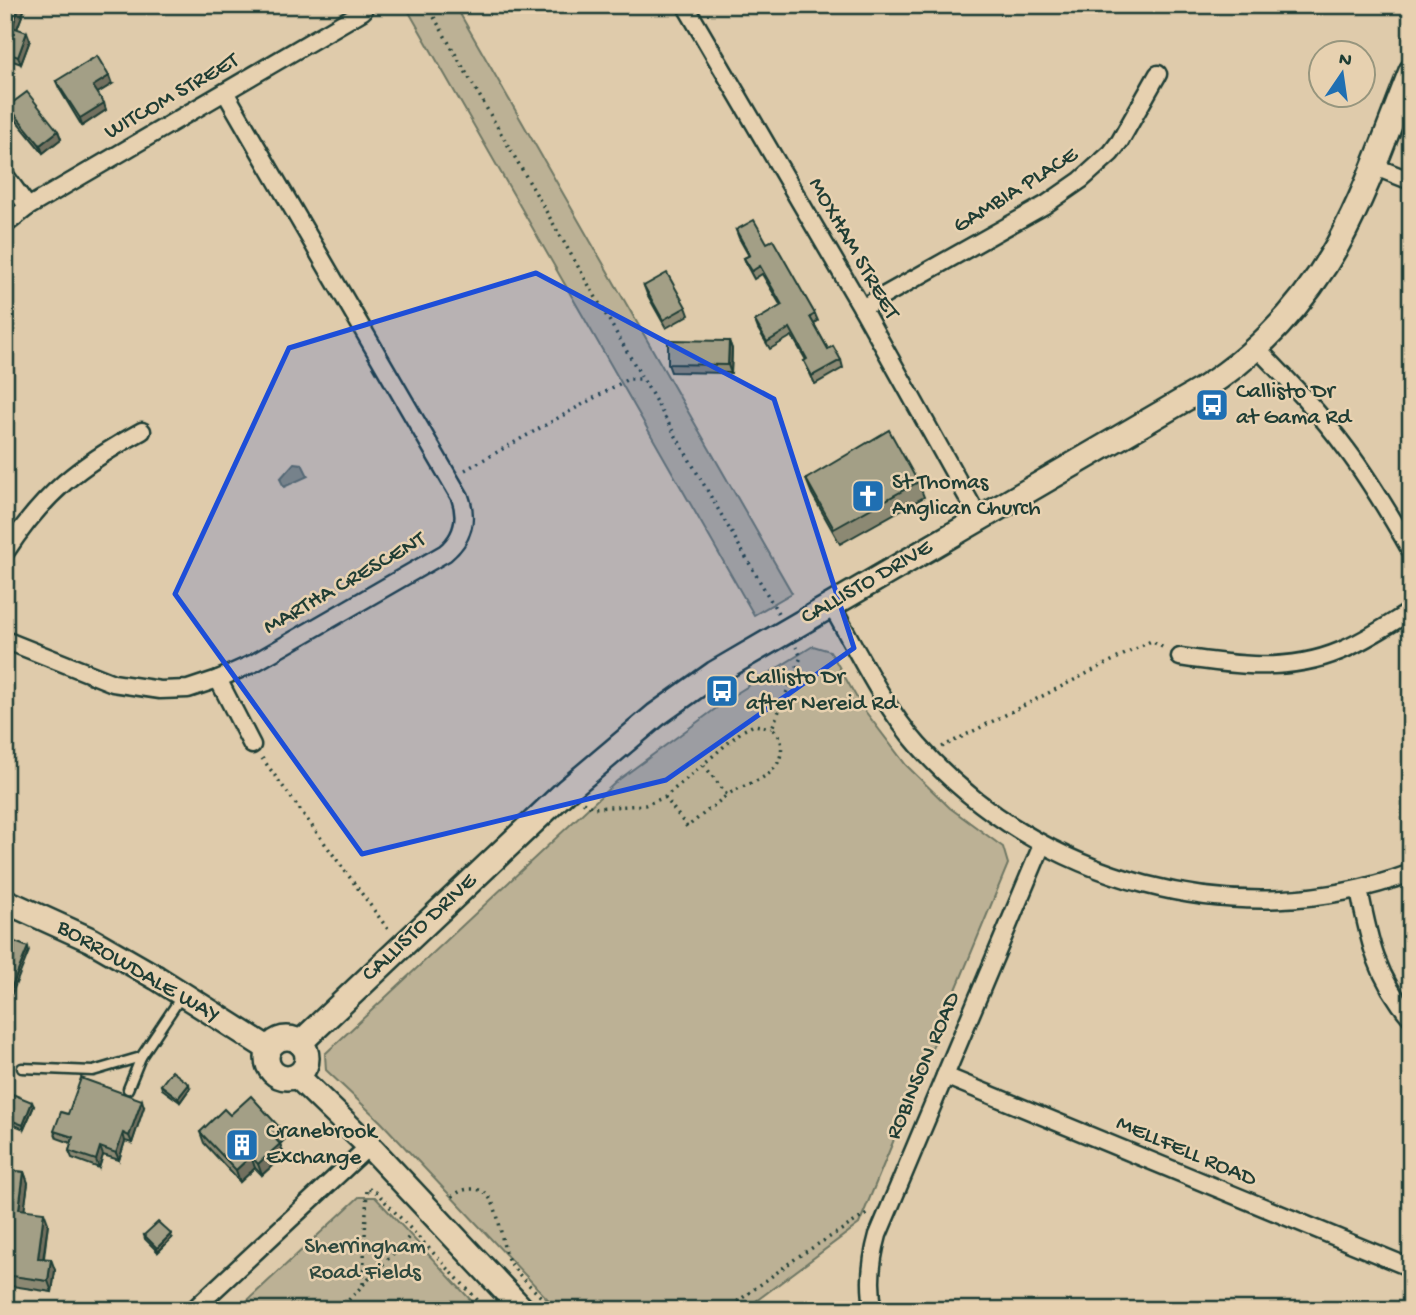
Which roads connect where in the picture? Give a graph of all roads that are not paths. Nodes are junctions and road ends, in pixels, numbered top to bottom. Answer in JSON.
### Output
{"nodes":[{"id":1,"x":685,"y":5,"type":"edge"},
{"id":2,"x":363,"y":10,"type":"dead end"},
{"id":3,"x":1411,"y":71,"type":"edge"},
{"id":4,"x":1158,"y":74,"type":"dead end"},
{"id":5,"x":225,"y":92,"type":"junction"},
{"id":6,"x":1373,"y":166,"type":"junction"},
{"id":7,"x":5,"y":175,"type":"edge"},
{"id":8,"x":1411,"y":181,"type":"edge"},
{"id":9,"x":29,"y":207,"type":"junction"},
{"id":10,"x":5,"y":225,"type":"edge"},
{"id":11,"x":862,"y":308,"type":"junction"},
{"id":12,"x":1257,"y":348,"type":"junction"},
{"id":13,"x":142,"y":431,"type":"dead end"},
{"id":14,"x":979,"y":518,"type":"junction"},
{"id":15,"x":1411,"y":551,"type":"edge"},
{"id":16,"x":5,"y":553,"type":"edge"},
{"id":17,"x":831,"y":605,"type":"junction"},
{"id":18,"x":1411,"y":611,"type":"edge"},
{"id":19,"x":5,"y":640,"type":"edge"},
{"id":20,"x":1180,"y":657,"type":"road end"},
{"id":21,"x":218,"y":679,"type":"junction"},
{"id":22,"x":252,"y":745,"type":"road end"},
{"id":23,"x":1042,"y":845,"type":"junction"},
{"id":24,"x":1411,"y":873,"type":"edge"},
{"id":25,"x":1359,"y":889,"type":"junction"},
{"id":26,"x":5,"y":901,"type":"edge"},
{"id":27,"x":183,"y":995,"type":"junction"},
{"id":28,"x":1411,"y":1018,"type":"edge"},
{"id":29,"x":300,"y":1042,"type":"junction"},
{"id":30,"x":269,"y":1049,"type":"junction"},
{"id":31,"x":141,"y":1057,"type":"junction"},
{"id":32,"x":22,"y":1068,"type":"dead end"},
{"id":33,"x":297,"y":1076,"type":"junction"},
{"id":34,"x":944,"y":1076,"type":"junction"},
{"id":35,"x":128,"y":1089,"type":"dead end"},
{"id":36,"x":369,"y":1146,"type":"junction"},
{"id":37,"x":1411,"y":1268,"type":"edge"},
{"id":38,"x":193,"y":1310,"type":"edge"},
{"id":39,"x":523,"y":1310,"type":"edge"},
{"id":40,"x":874,"y":1310,"type":"edge"}],
"edges":[{"from":1,"to":11,"type":"street","name":"MOXHAM STREET"},
{"from":2,"to":5,"type":"street","name":"WITCOM STREET"},
{"from":3,"to":6,"type":"street","name":"CALLISTO DRIVE"},
{"from":4,"to":11,"type":"street","name":"GAMBIA PLACE"},
{"from":5,"to":9,"type":"street","name":"WITCOM STREET"},
{"from":5,"to":21,"type":"street","name":"MARTHA CRESCENT"},
{"from":6,"to":8,"type":"street"},
{"from":6,"to":12,"type":"street","name":"CALLISTO DRIVE"},
{"from":7,"to":9,"type":"street"},
{"from":9,"to":10,"type":"street","name":"WITCOM STREET"},
{"from":11,"to":14,"type":"street","name":"MOXHAM STREET"},
{"from":12,"to":14,"type":"street","name":"CALLISTO DRIVE"},
{"from":12,"to":15,"type":"street"},
{"from":13,"to":16,"type":"street"},
{"from":14,"to":17,"type":"street","name":"CALLISTO DRIVE"},
{"from":17,"to":23,"type":"street"},
{"from":17,"to":29,"type":"street","name":"CALLISTO DRIVE"},
{"from":18,"to":20,"type":"street"},
{"from":19,"to":21,"type":"street","name":"MARTHA CRESCENT"},
{"from":21,"to":22,"type":"street"},
{"from":23,"to":25,"type":"street"},
{"from":23,"to":34,"type":"street","name":"ROBINSON ROAD"},
{"from":24,"to":25,"type":"street"},
{"from":25,"to":28,"type":"street"},
{"from":26,"to":27,"type":"street","name":"BORROWDALE WAY"},
{"from":27,"to":30,"type":"street","name":"BORROWDALE WAY"},
{"from":27,"to":31,"type":"lane"},
{"from":29,"to":30,"type":"street"},
{"from":29,"to":33,"type":"street"},
{"from":30,"to":33,"type":"street"},
{"from":31,"to":32,"type":"lane"},
{"from":31,"to":35,"type":"lane"},
{"from":33,"to":36,"type":"street"},
{"from":34,"to":37,"type":"street","name":"MELLFELL ROAD"},
{"from":34,"to":40,"type":"street","name":"ROBINSON ROAD"},
{"from":36,"to":38,"type":"street"},
{"from":36,"to":39,"type":"street"}]}
